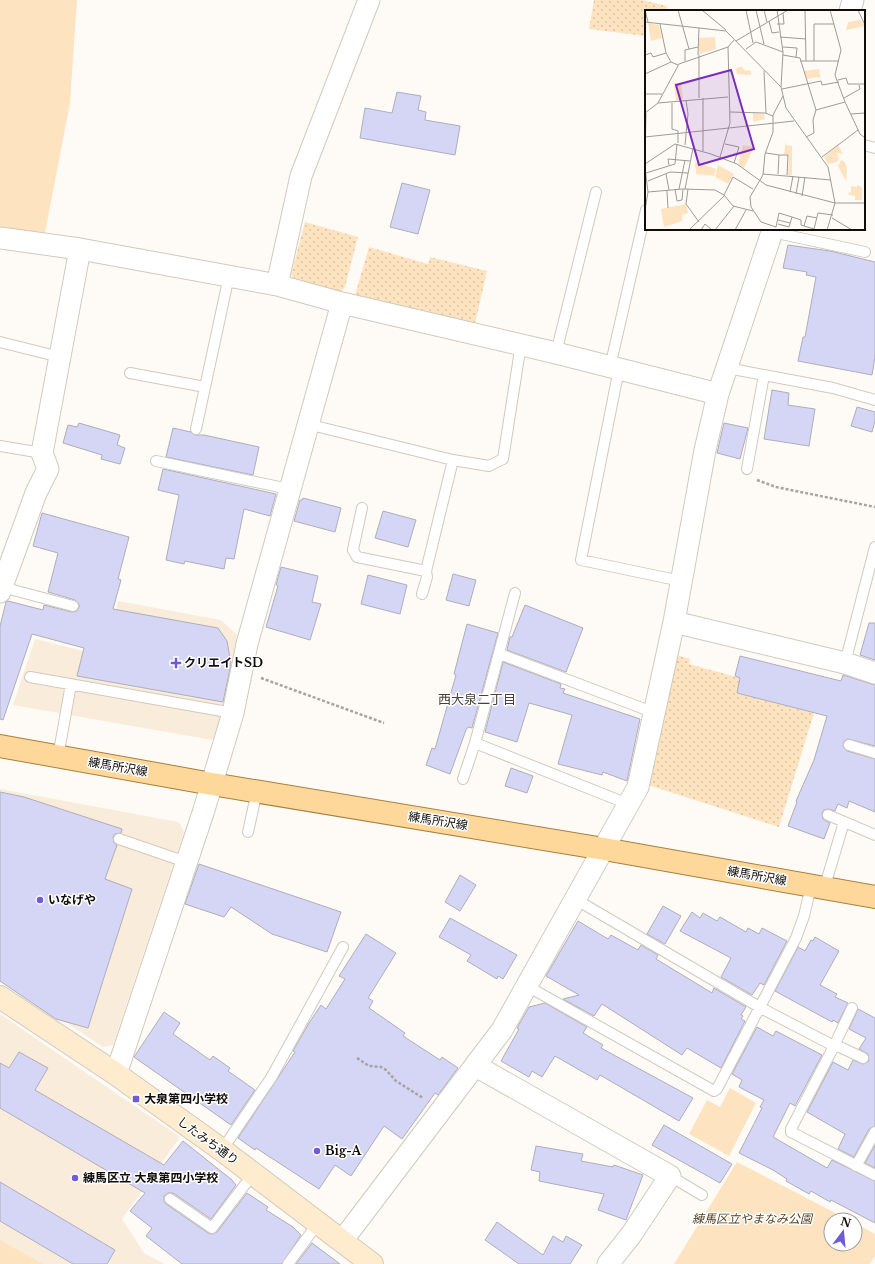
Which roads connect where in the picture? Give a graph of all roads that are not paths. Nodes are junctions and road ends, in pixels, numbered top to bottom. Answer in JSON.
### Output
{"nodes":[{"id":1,"x":369,"y":0,"type":"edge"},
{"id":2,"x":853,"y":0,"type":"edge"},
{"id":3,"x":850,"y":10,"type":"edge"},
{"id":4,"x":865,"y":145,"type":"edge"},
{"id":5,"x":875,"y":148,"type":"edge"},
{"id":6,"x":596,"y":192,"type":"dead end"},
{"id":7,"x":645,"y":215,"type":"edge"},
{"id":8,"x":773,"y":230,"type":"edge"},
{"id":9,"x":0,"y":238,"type":"edge"},
{"id":10,"x":80,"y":249,"type":"junction"},
{"id":11,"x":865,"y":252,"type":"dead end"},
{"id":12,"x":229,"y":276,"type":"junction"},
{"id":13,"x":277,"y":285,"type":"junction"},
{"id":14,"x":342,"y":303,"type":"junction"},
{"id":15,"x":0,"y":342,"type":"edge"},
{"id":16,"x":521,"y":344,"type":"junction"},
{"id":17,"x":556,"y":353,"type":"junction"},
{"id":18,"x":60,"y":357,"type":"junction"},
{"id":19,"x":615,"y":368,"type":"junction"},
{"id":20,"x":727,"y":368,"type":"junction"},
{"id":21,"x":130,"y":373,"type":"dead end"},
{"id":22,"x":764,"y":375,"type":"junction"},
{"id":23,"x":205,"y":387,"type":"junction"},
{"id":24,"x":718,"y":394,"type":"junction"},
{"id":25,"x":875,"y":400,"type":"edge"},
{"id":26,"x":307,"y":424,"type":"junction"},
{"id":27,"x":196,"y":430,"type":"dead end"},
{"id":28,"x":0,"y":446,"type":"edge"},
{"id":29,"x":42,"y":453,"type":"junction"},
{"id":30,"x":453,"y":460,"type":"junction"},
{"id":31,"x":156,"y":461,"type":"dead end"},
{"id":32,"x":746,"y":469,"type":"road end"},
{"id":33,"x":290,"y":489,"type":"junction"},
{"id":34,"x":362,"y":508,"type":"dead end"},
{"id":35,"x":875,"y":547,"type":"edge"},
{"id":36,"x":426,"y":571,"type":"junction"},
{"id":37,"x":681,"y":581,"type":"junction"},
{"id":38,"x":1,"y":586,"type":"edge"},
{"id":39,"x":515,"y":593,"type":"dead end"},
{"id":40,"x":422,"y":594,"type":"dead end"},
{"id":41,"x":73,"y":606,"type":"dead end"},
{"id":42,"x":674,"y":622,"type":"junction"},
{"id":43,"x":500,"y":654,"type":"junction"},
{"id":44,"x":845,"y":663,"type":"junction"},
{"id":45,"x":875,"y":673,"type":"edge"},
{"id":46,"x":30,"y":677,"type":"dead end"},
{"id":47,"x":71,"y":684,"type":"junction"},
{"id":48,"x":233,"y":712,"type":"junction"},
{"id":49,"x":654,"y":713,"type":"junction"},
{"id":50,"x":475,"y":743,"type":"junction"},
{"id":51,"x":849,"y":745,"type":"dead end"},
{"id":52,"x":0,"y":746,"type":"edge"},
{"id":53,"x":875,"y":753,"type":"edge"},
{"id":54,"x":58,"y":756,"type":"junction"},
{"id":55,"x":463,"y":779,"type":"dead end"},
{"id":56,"x":212,"y":784,"type":"junction"},
{"id":57,"x":257,"y":791,"type":"junction"},
{"id":58,"x":628,"y":804,"type":"junction"},
{"id":59,"x":828,"y":815,"type":"dead end"},
{"id":60,"x":844,"y":822,"type":"junction"},
{"id":61,"x":248,"y":832,"type":"dead end"},
{"id":62,"x":875,"y":835,"type":"edge"},
{"id":63,"x":119,"y":839,"type":"dead end"},
{"id":64,"x":604,"y":849,"type":"junction"},
{"id":65,"x":186,"y":862,"type":"junction"},
{"id":66,"x":818,"y":887,"type":"junction"},
{"id":67,"x":875,"y":897,"type":"edge"},
{"id":68,"x":575,"y":899,"type":"junction"},
{"id":69,"x":343,"y":947,"type":"dead end"},
{"id":70,"x":527,"y":986,"type":"junction"},
{"id":71,"x":0,"y":997,"type":"edge"},
{"id":72,"x":761,"y":1008,"type":"junction"},
{"id":73,"x":852,"y":1008,"type":"dead end"},
{"id":74,"x":834,"y":1046,"type":"junction"},
{"id":75,"x":863,"y":1058,"type":"dead end"},
{"id":76,"x":476,"y":1066,"type":"junction"},
{"id":77,"x":116,"y":1074,"type":"junction"},
{"id":78,"x":875,"y":1132,"type":"edge"},
{"id":79,"x":222,"y":1150,"type":"junction"},
{"id":80,"x":856,"y":1166,"type":"junction"},
{"id":81,"x":253,"y":1174,"type":"junction"},
{"id":82,"x":875,"y":1175,"type":"edge"},
{"id":83,"x":670,"y":1176,"type":"junction"},
{"id":84,"x":702,"y":1195,"type":"dead end"},
{"id":85,"x":170,"y":1199,"type":"dead end"},
{"id":86,"x":318,"y":1223,"type":"junction"},
{"id":87,"x":342,"y":1241,"type":"junction"},
{"id":88,"x":288,"y":1264,"type":"edge"},
{"id":89,"x":372,"y":1264,"type":"edge"},
{"id":90,"x":608,"y":1264,"type":"edge"}],
"edges":[{"from":1,"to":13,"type":"street"},
{"from":2,"to":3,"type":"street"},
{"from":4,"to":5,"type":"lane"},
{"from":6,"to":17,"type":"lane"},
{"from":7,"to":19,"type":"lane"},
{"from":8,"to":11,"type":"lane"},
{"from":8,"to":20,"type":"street"},
{"from":9,"to":10,"type":"street"},
{"from":10,"to":12,"type":"street"},
{"from":10,"to":18,"type":"street"},
{"from":12,"to":13,"type":"street"},
{"from":12,"to":23,"type":"lane"},
{"from":13,"to":14,"type":"street"},
{"from":14,"to":16,"type":"street"},
{"from":14,"to":26,"type":"street"},
{"from":15,"to":18,"type":"lane"},
{"from":16,"to":17,"type":"street"},
{"from":16,"to":30,"type":"lane"},
{"from":17,"to":19,"type":"street"},
{"from":18,"to":29,"type":"street"},
{"from":19,"to":24,"type":"street"},
{"from":19,"to":37,"type":"lane"},
{"from":20,"to":22,"type":"lane"},
{"from":20,"to":24,"type":"street"},
{"from":21,"to":23,"type":"lane"},
{"from":22,"to":25,"type":"lane"},
{"from":22,"to":32,"type":"lane"},
{"from":23,"to":27,"type":"lane"},
{"from":24,"to":37,"type":"street"},
{"from":26,"to":30,"type":"lane"},
{"from":26,"to":33,"type":"street"},
{"from":28,"to":29,"type":"lane"},
{"from":29,"to":38,"type":"street"},
{"from":30,"to":36,"type":"lane"},
{"from":31,"to":33,"type":"lane"},
{"from":33,"to":48,"type":"street"},
{"from":34,"to":36,"type":"lane"},
{"from":35,"to":44,"type":"lane"},
{"from":36,"to":40,"type":"lane"},
{"from":37,"to":42,"type":"street"},
{"from":38,"to":41,"type":"lane"},
{"from":39,"to":43,"type":"lane"},
{"from":42,"to":44,"type":"street"},
{"from":42,"to":49,"type":"street"},
{"from":43,"to":49,"type":"lane"},
{"from":43,"to":50,"type":"lane"},
{"from":44,"to":45,"type":"street"},
{"from":46,"to":47,"type":"lane"},
{"from":47,"to":48,"type":"lane"},
{"from":47,"to":54,"type":"lane"},
{"from":48,"to":56,"type":"street"},
{"from":49,"to":58,"type":"street"},
{"from":50,"to":55,"type":"lane"},
{"from":50,"to":58,"type":"lane"},
{"from":51,"to":53,"type":"lane"},
{"from":52,"to":54,"type":"main road","name":"練馬所沢線"},
{"from":54,"to":56,"type":"main road","name":"練馬所沢線"},
{"from":56,"to":57,"type":"main road","name":"練馬所沢線"},
{"from":56,"to":65,"type":"street"},
{"from":57,"to":61,"type":"lane"},
{"from":57,"to":64,"type":"main road","name":"練馬所沢線"},
{"from":58,"to":64,"type":"street"},
{"from":59,"to":60,"type":"lane"},
{"from":60,"to":62,"type":"lane"},
{"from":60,"to":66,"type":"lane"},
{"from":63,"to":65,"type":"lane"},
{"from":64,"to":66,"type":"main road","name":"練馬所沢線"},
{"from":64,"to":68,"type":"street"},
{"from":65,"to":77,"type":"street"},
{"from":66,"to":67,"type":"main road","name":"練馬所沢線"},
{"from":66,"to":72,"type":"lane"},
{"from":68,"to":70,"type":"street"},
{"from":68,"to":72,"type":"lane"},
{"from":69,"to":79,"type":"lane"},
{"from":70,"to":72,"type":"lane"},
{"from":70,"to":76,"type":"street"},
{"from":71,"to":77,"type":"street","name":"したみち通り"},
{"from":72,"to":74,"type":"lane"},
{"from":73,"to":74,"type":"lane"},
{"from":74,"to":75,"type":"lane"},
{"from":74,"to":80,"type":"lane"},
{"from":76,"to":83,"type":"street"},
{"from":76,"to":87,"type":"street"},
{"from":77,"to":79,"type":"street","name":"したみち通り"},
{"from":78,"to":80,"type":"lane"},
{"from":79,"to":81,"type":"street","name":"したみち通り"},
{"from":80,"to":82,"type":"lane"},
{"from":81,"to":85,"type":"lane"},
{"from":81,"to":86,"type":"street","name":"したみち通り"},
{"from":83,"to":84,"type":"lane"},
{"from":83,"to":90,"type":"street"},
{"from":86,"to":87,"type":"street","name":"したみち通り"},
{"from":86,"to":88,"type":"lane"},
{"from":87,"to":89,"type":"street","name":"したみち通り"}]}
